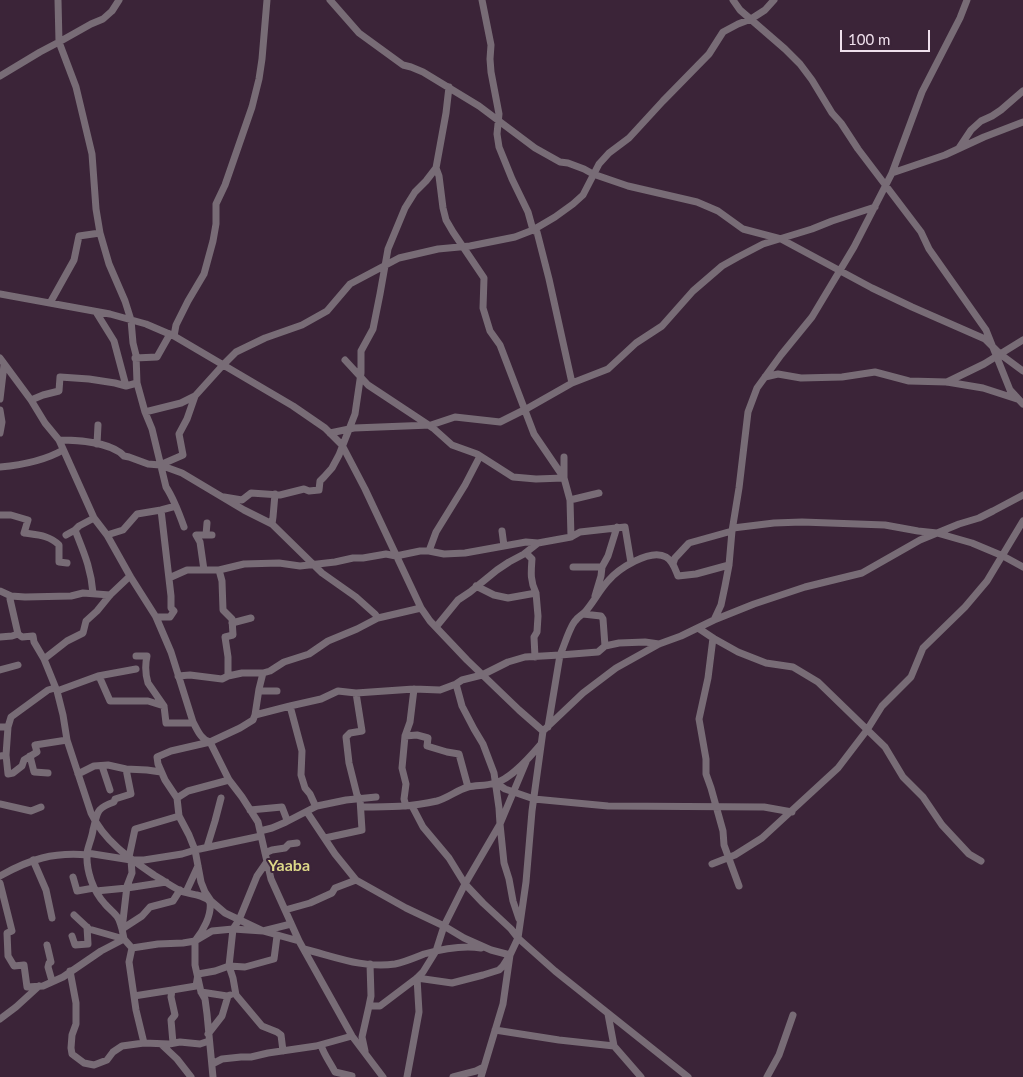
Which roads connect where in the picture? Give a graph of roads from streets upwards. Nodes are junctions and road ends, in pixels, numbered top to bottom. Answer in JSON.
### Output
{"nodes":[{"id":1,"x":58,"y":0,"type":"edge"},
{"id":2,"x":118,"y":0,"type":"edge"},
{"id":3,"x":267,"y":0,"type":"edge"},
{"id":4,"x":330,"y":0,"type":"edge"},
{"id":5,"x":482,"y":0,"type":"edge"},
{"id":6,"x":733,"y":0,"type":"edge"},
{"id":7,"x":774,"y":0,"type":"edge"},
{"id":8,"x":967,"y":0,"type":"edge"},
{"id":9,"x":751,"y":19,"type":"junction"},
{"id":10,"x":59,"y":42,"type":"junction"},
{"id":11,"x":0,"y":76,"type":"edge"},
{"id":12,"x":449,"y":87,"type":"junction"},
{"id":13,"x":1023,"y":91,"type":"edge"},
{"id":14,"x":499,"y":120,"type":"junction"},
{"id":15,"x":1023,"y":122,"type":"edge"},
{"id":16,"x":959,"y":148,"type":"junction"},
{"id":17,"x":436,"y":168,"type":"junction"},
{"id":18,"x":892,"y":173,"type":"junction"},
{"id":19,"x":593,"y":174,"type":"junction"},
{"id":20,"x":886,"y":185,"type":"junction"},
{"id":21,"x":875,"y":207,"type":"junction"},
{"id":22,"x":533,"y":230,"type":"junction"},
{"id":23,"x":100,"y":233,"type":"junction"},
{"id":24,"x":781,"y":239,"type":"junction"},
{"id":25,"x":463,"y":247,"type":"junction"},
{"id":26,"x":385,"y":265,"type":"junction"},
{"id":27,"x":840,"y":271,"type":"junction"},
{"id":28,"x":0,"y":294,"type":"edge"},
{"id":29,"x":50,"y":303,"type":"junction"},
{"id":30,"x":96,"y":312,"type":"junction"},
{"id":31,"x":131,"y":320,"type":"junction"},
{"id":32,"x":172,"y":335,"type":"junction"},
{"id":33,"x":1023,"y":340,"type":"edge"},
{"id":34,"x":992,"y":345,"type":"junction"},
{"id":35,"x":998,"y":355,"type":"junction"},
{"id":36,"x":135,"y":358,"type":"junction"},
{"id":37,"x":345,"y":360,"type":"dead end"},
{"id":38,"x":2,"y":361,"type":"edge"},
{"id":39,"x":223,"y":365,"type":"junction"},
{"id":40,"x":1023,"y":371,"type":"edge"},
{"id":41,"x":360,"y":376,"type":"junction"},
{"id":42,"x":765,"y":377,"type":"junction"},
{"id":43,"x":947,"y":382,"type":"junction"},
{"id":44,"x":137,"y":383,"type":"junction"},
{"id":45,"x":572,"y":383,"type":"junction"},
{"id":46,"x":126,"y":386,"type":"junction"},
{"id":47,"x":195,"y":396,"type":"junction"},
{"id":48,"x":0,"y":399,"type":"edge"},
{"id":49,"x":31,"y":400,"type":"junction"},
{"id":50,"x":1021,"y":402,"type":"edge"},
{"id":51,"x":0,"y":410,"type":"edge"},
{"id":52,"x":524,"y":410,"type":"junction"},
{"id":53,"x":145,"y":412,"type":"junction"},
{"id":54,"x":98,"y":425,"type":"dead end"},
{"id":55,"x":428,"y":425,"type":"junction"},
{"id":56,"x":350,"y":428,"type":"junction"},
{"id":57,"x":0,"y":433,"type":"edge"},
{"id":58,"x":330,"y":433,"type":"junction"},
{"id":59,"x":59,"y":440,"type":"junction"},
{"id":60,"x":97,"y":444,"type":"junction"},
{"id":61,"x":343,"y":448,"type":"junction"},
{"id":62,"x":63,"y":450,"type":"junction"},
{"id":63,"x":480,"y":456,"type":"junction"},
{"id":64,"x":564,"y":457,"type":"dead end"},
{"id":65,"x":160,"y":466,"type":"junction"},
{"id":66,"x":0,"y":467,"type":"edge"},
{"id":67,"x":564,"y":478,"type":"junction"},
{"id":68,"x":599,"y":492,"type":"dead end"},
{"id":69,"x":275,"y":494,"type":"junction"},
{"id":70,"x":1023,"y":495,"type":"edge"},
{"id":71,"x":224,"y":497,"type":"junction"},
{"id":72,"x":570,"y":500,"type":"junction"},
{"id":73,"x":176,"y":506,"type":"junction"},
{"id":74,"x":161,"y":510,"type":"junction"},
{"id":75,"x":0,"y":514,"type":"edge"},
{"id":76,"x":94,"y":518,"type":"junction"},
{"id":77,"x":1023,"y":522,"type":"edge"},
{"id":78,"x":207,"y":523,"type":"dead end"},
{"id":79,"x":272,"y":524,"type":"junction"},
{"id":80,"x":184,"y":527,"type":"dead end"},
{"id":81,"x":617,"y":527,"type":"junction"},
{"id":82,"x":733,"y":529,"type":"junction"},
{"id":83,"x":75,"y":530,"type":"junction"},
{"id":84,"x":502,"y":531,"type":"dead end"},
{"id":85,"x":937,"y":533,"type":"junction"},
{"id":86,"x":66,"y":535,"type":"dead end"},
{"id":87,"x":107,"y":535,"type":"junction"},
{"id":88,"x":571,"y":537,"type":"junction"},
{"id":89,"x":538,"y":543,"type":"junction"},
{"id":90,"x":504,"y":546,"type":"junction"},
{"id":91,"x":429,"y":551,"type":"junction"},
{"id":92,"x":526,"y":553,"type":"junction"},
{"id":93,"x":396,"y":556,"type":"junction"},
{"id":94,"x":1003,"y":556,"type":"junction"},
{"id":95,"x":67,"y":563,"type":"dead end"},
{"id":96,"x":631,"y":563,"type":"junction"},
{"id":97,"x":312,"y":564,"type":"junction"},
{"id":98,"x":674,"y":564,"type":"junction"},
{"id":99,"x":729,"y":565,"type":"junction"},
{"id":100,"x":573,"y":567,"type":"dead end"},
{"id":101,"x":602,"y":567,"type":"junction"},
{"id":102,"x":1023,"y":567,"type":"edge"},
{"id":103,"x":204,"y":570,"type":"junction"},
{"id":104,"x":219,"y":570,"type":"junction"},
{"id":105,"x":130,"y":576,"type":"junction"},
{"id":106,"x":169,"y":578,"type":"junction"},
{"id":107,"x":476,"y":586,"type":"junction"},
{"id":108,"x":0,"y":591,"type":"edge"},
{"id":109,"x":93,"y":593,"type":"junction"},
{"id":110,"x":536,"y":593,"type":"junction"},
{"id":111,"x":110,"y":595,"type":"junction"},
{"id":112,"x":11,"y":596,"type":"junction"},
{"id":113,"x":594,"y":601,"type":"junction"},
{"id":114,"x":421,"y":608,"type":"junction"},
{"id":115,"x":583,"y":614,"type":"junction"},
{"id":116,"x":156,"y":617,"type":"junction"},
{"id":117,"x":251,"y":618,"type":"dead end"},
{"id":118,"x":378,"y":618,"type":"junction"},
{"id":119,"x":714,"y":620,"type":"junction"},
{"id":120,"x":232,"y":623,"type":"junction"},
{"id":121,"x":436,"y":627,"type":"junction"},
{"id":122,"x":698,"y":628,"type":"junction"},
{"id":123,"x":18,"y":634,"type":"junction"},
{"id":124,"x":0,"y":637,"type":"edge"},
{"id":125,"x":713,"y":638,"type":"junction"},
{"id":126,"x":660,"y":644,"type":"junction"},
{"id":127,"x":605,"y":646,"type":"junction"},
{"id":128,"x":560,"y":655,"type":"junction"},
{"id":129,"x":136,"y":656,"type":"dead end"},
{"id":130,"x":534,"y":657,"type":"junction"},
{"id":131,"x":44,"y":658,"type":"junction"},
{"id":132,"x":18,"y":665,"type":"dead end"},
{"id":133,"x":136,"y":669,"type":"dead end"},
{"id":134,"x":0,"y":670,"type":"edge"},
{"id":135,"x":262,"y":673,"type":"junction"},
{"id":136,"x":482,"y":675,"type":"junction"},
{"id":137,"x":100,"y":676,"type":"junction"},
{"id":138,"x":178,"y":676,"type":"junction"},
{"id":139,"x":228,"y":676,"type":"junction"},
{"id":140,"x":456,"y":684,"type":"junction"},
{"id":141,"x":414,"y":689,"type":"junction"},
{"id":142,"x":56,"y":690,"type":"junction"},
{"id":143,"x":259,"y":691,"type":"junction"},
{"id":144,"x":277,"y":691,"type":"dead end"},
{"id":145,"x":356,"y":692,"type":"junction"},
{"id":146,"x":164,"y":706,"type":"junction"},
{"id":147,"x":290,"y":706,"type":"junction"},
{"id":148,"x":255,"y":715,"type":"junction"},
{"id":149,"x":192,"y":722,"type":"junction"},
{"id":150,"x":4,"y":727,"type":"edge"},
{"id":151,"x":545,"y":729,"type":"junction"},
{"id":152,"x":867,"y":730,"type":"junction"},
{"id":153,"x":405,"y":736,"type":"junction"},
{"id":154,"x":67,"y":740,"type":"junction"},
{"id":155,"x":210,"y":742,"type":"junction"},
{"id":156,"x":541,"y":744,"type":"junction"},
{"id":157,"x":3,"y":755,"type":"edge"},
{"id":158,"x":30,"y":756,"type":"junction"},
{"id":159,"x":526,"y":762,"type":"junction"},
{"id":160,"x":102,"y":766,"type":"junction"},
{"id":161,"x":126,"y":769,"type":"junction"},
{"id":162,"x":161,"y":772,"type":"junction"},
{"id":163,"x":48,"y":773,"type":"dead end"},
{"id":164,"x":4,"y":774,"type":"edge"},
{"id":165,"x":78,"y":774,"type":"junction"},
{"id":166,"x":229,"y":780,"type":"junction"},
{"id":167,"x":496,"y":783,"type":"junction"},
{"id":168,"x":468,"y":787,"type":"junction"},
{"id":169,"x":110,"y":790,"type":"dead end"},
{"id":170,"x":513,"y":792,"type":"junction"},
{"id":171,"x":376,"y":797,"type":"dead end"},
{"id":172,"x":177,"y":798,"type":"junction"},
{"id":173,"x":221,"y":798,"type":"dead end"},
{"id":174,"x":360,"y":799,"type":"junction"},
{"id":175,"x":534,"y":799,"type":"junction"},
{"id":176,"x":0,"y":804,"type":"edge"},
{"id":177,"x":317,"y":806,"type":"junction"},
{"id":178,"x":409,"y":806,"type":"junction"},
{"id":179,"x":41,"y":807,"type":"dead end"},
{"id":180,"x":361,"y":808,"type":"junction"},
{"id":181,"x":716,"y":808,"type":"junction"},
{"id":182,"x":250,"y":810,"type":"junction"},
{"id":183,"x":307,"y":812,"type":"junction"},
{"id":184,"x":792,"y":812,"type":"junction"},
{"id":185,"x":179,"y":816,"type":"junction"},
{"id":186,"x":288,"y":820,"type":"junction"},
{"id":187,"x":95,"y":823,"type":"junction"},
{"id":188,"x":500,"y":824,"type":"junction"},
{"id":189,"x":261,"y":833,"type":"junction"},
{"id":190,"x":325,"y":838,"type":"junction"},
{"id":191,"x":297,"y":843,"type":"dead end"},
{"id":192,"x":206,"y":848,"type":"junction"},
{"id":193,"x":194,"y":850,"type":"junction"},
{"id":194,"x":265,"y":853,"type":"junction"},
{"id":195,"x":87,"y":854,"type":"junction"},
{"id":196,"x":130,"y":858,"type":"junction"},
{"id":197,"x":728,"y":858,"type":"junction"},
{"id":198,"x":33,"y":860,"type":"junction"},
{"id":199,"x":981,"y":861,"type":"dead end"},
{"id":200,"x":266,"y":863,"type":"junction"},
{"id":201,"x":712,"y":864,"type":"dead end"},
{"id":202,"x":198,"y":866,"type":"junction"},
{"id":203,"x":0,"y":876,"type":"edge"},
{"id":204,"x":73,"y":877,"type":"dead end"},
{"id":205,"x":356,"y":880,"type":"junction"},
{"id":206,"x":166,"y":882,"type":"junction"},
{"id":207,"x":0,"y":883,"type":"edge"},
{"id":208,"x":465,"y":884,"type":"junction"},
{"id":209,"x":738,"y":886,"type":"dead end"},
{"id":210,"x":127,"y":888,"type":"junction"},
{"id":211,"x":95,"y":890,"type":"junction"},
{"id":212,"x":183,"y":891,"type":"junction"},
{"id":213,"x":2,"y":901,"type":"edge"},
{"id":214,"x":210,"y":901,"type":"junction"},
{"id":215,"x":285,"y":910,"type":"junction"},
{"id":216,"x":74,"y":915,"type":"dead end"},
{"id":217,"x":52,"y":918,"type":"dead end"},
{"id":218,"x":239,"y":920,"type":"junction"},
{"id":219,"x":520,"y":922,"type":"junction"},
{"id":220,"x":291,"y":924,"type":"junction"},
{"id":221,"x":444,"y":926,"type":"junction"},
{"id":222,"x":87,"y":927,"type":"junction"},
{"id":223,"x":122,"y":929,"type":"junction"},
{"id":224,"x":233,"y":929,"type":"junction"},
{"id":225,"x":264,"y":931,"type":"junction"},
{"id":226,"x":72,"y":936,"type":"dead end"},
{"id":227,"x":276,"y":936,"type":"junction"},
{"id":228,"x":124,"y":938,"type":"junction"},
{"id":229,"x":518,"y":938,"type":"junction"},
{"id":230,"x":195,"y":941,"type":"junction"},
{"id":231,"x":299,"y":941,"type":"junction"},
{"id":232,"x":47,"y":945,"type":"dead end"},
{"id":233,"x":132,"y":948,"type":"junction"},
{"id":234,"x":304,"y":949,"type":"junction"},
{"id":235,"x":491,"y":950,"type":"junction"},
{"id":236,"x":436,"y":951,"type":"junction"},
{"id":237,"x":510,"y":955,"type":"junction"},
{"id":238,"x":370,"y":964,"type":"junction"},
{"id":239,"x":229,"y":966,"type":"junction"},
{"id":240,"x":70,"y":971,"type":"junction"},
{"id":241,"x":198,"y":974,"type":"junction"},
{"id":242,"x":417,"y":978,"type":"junction"},
{"id":243,"x":52,"y":981,"type":"junction"},
{"id":244,"x":39,"y":986,"type":"junction"},
{"id":245,"x":172,"y":990,"type":"junction"},
{"id":246,"x":201,"y":992,"type":"junction"},
{"id":247,"x":232,"y":995,"type":"junction"},
{"id":248,"x":134,"y":996,"type":"junction"},
{"id":249,"x":369,"y":1006,"type":"junction"},
{"id":250,"x":608,"y":1014,"type":"junction"},
{"id":251,"x":793,"y":1015,"type":"dead end"},
{"id":252,"x":0,"y":1019,"type":"edge"},
{"id":253,"x":495,"y":1030,"type":"junction"},
{"id":254,"x":352,"y":1036,"type":"junction"},
{"id":255,"x":209,"y":1038,"type":"junction"},
{"id":256,"x":144,"y":1043,"type":"junction"},
{"id":257,"x":173,"y":1043,"type":"junction"},
{"id":258,"x":161,"y":1044,"type":"junction"},
{"id":259,"x":321,"y":1045,"type":"junction"},
{"id":260,"x":614,"y":1046,"type":"junction"},
{"id":261,"x":283,"y":1052,"type":"junction"},
{"id":262,"x":366,"y":1054,"type":"junction"},
{"id":263,"x":212,"y":1064,"type":"junction"},
{"id":264,"x":484,"y":1067,"type":"junction"},
{"id":265,"x":191,"y":1077,"type":"edge"},
{"id":266,"x":212,"y":1077,"type":"edge"},
{"id":267,"x":351,"y":1077,"type":"edge"},
{"id":268,"x":382,"y":1077,"type":"edge"},
{"id":269,"x":407,"y":1077,"type":"edge"},
{"id":270,"x":454,"y":1077,"type":"edge"},
{"id":271,"x":481,"y":1077,"type":"edge"},
{"id":272,"x":641,"y":1077,"type":"edge"},
{"id":273,"x":688,"y":1077,"type":"edge"},
{"id":274,"x":767,"y":1077,"type":"edge"}],
"edges":[{"from":1,"to":10,"type":"street"},
{"from":2,"to":10,"type":"street"},
{"from":3,"to":32,"type":"street"},
{"from":4,"to":12,"type":"street"},
{"from":5,"to":14,"type":"street"},
{"from":6,"to":9,"type":"street"},
{"from":7,"to":9,"type":"street"},
{"from":8,"to":18,"type":"street"},
{"from":9,"to":19,"type":"street"},
{"from":9,"to":20,"type":"street"},
{"from":10,"to":11,"type":"street"},
{"from":10,"to":23,"type":"street"},
{"from":12,"to":14,"type":"street"},
{"from":12,"to":17,"type":"street"},
{"from":13,"to":16,"type":"street"},
{"from":14,"to":19,"type":"street"},
{"from":14,"to":22,"type":"street"},
{"from":15,"to":16,"type":"street"},
{"from":16,"to":18,"type":"street"},
{"from":17,"to":25,"type":"street"},
{"from":17,"to":26,"type":"street"},
{"from":18,"to":20,"type":"street"},
{"from":19,"to":22,"type":"street"},
{"from":19,"to":24,"type":"street"},
{"from":20,"to":21,"type":"street"},
{"from":20,"to":34,"type":"street"},
{"from":21,"to":24,"type":"street"},
{"from":21,"to":27,"type":"street"},
{"from":22,"to":25,"type":"street"},
{"from":22,"to":45,"type":"street"},
{"from":23,"to":29,"type":"street"},
{"from":23,"to":31,"type":"street"},
{"from":24,"to":27,"type":"street"},
{"from":24,"to":45,"type":"street"},
{"from":25,"to":26,"type":"street"},
{"from":25,"to":52,"type":"street"},
{"from":26,"to":39,"type":"street"},
{"from":26,"to":41,"type":"street"},
{"from":27,"to":34,"type":"street"},
{"from":27,"to":42,"type":"street"},
{"from":28,"to":29,"type":"street"},
{"from":29,"to":30,"type":"street"},
{"from":30,"to":31,"type":"street"},
{"from":30,"to":46,"type":"street"},
{"from":31,"to":32,"type":"street"},
{"from":31,"to":36,"type":"street"},
{"from":32,"to":36,"type":"street"},
{"from":32,"to":39,"type":"street"},
{"from":33,"to":35,"type":"street"},
{"from":34,"to":35,"type":"street"},
{"from":35,"to":40,"type":"street"},
{"from":35,"to":43,"type":"street"},
{"from":35,"to":50,"type":"street"},
{"from":36,"to":44,"type":"street"},
{"from":37,"to":41,"type":"street"},
{"from":38,"to":48,"type":"street"},
{"from":38,"to":49,"type":"street"},
{"from":39,"to":47,"type":"street"},
{"from":39,"to":58,"type":"street"},
{"from":41,"to":55,"type":"street"},
{"from":41,"to":56,"type":"street"},
{"from":42,"to":43,"type":"street"},
{"from":42,"to":82,"type":"street"},
{"from":43,"to":50,"type":"street"},
{"from":44,"to":46,"type":"street"},
{"from":44,"to":53,"type":"street"},
{"from":45,"to":52,"type":"street"},
{"from":46,"to":49,"type":"street"},
{"from":47,"to":53,"type":"street"},
{"from":47,"to":65,"type":"street"},
{"from":49,"to":59,"type":"street"},
{"from":51,"to":57,"type":"street"},
{"from":52,"to":55,"type":"street"},
{"from":52,"to":67,"type":"street"},
{"from":53,"to":65,"type":"street"},
{"from":54,"to":60,"type":"street"},
{"from":55,"to":56,"type":"street"},
{"from":55,"to":63,"type":"street"},
{"from":56,"to":58,"type":"street"},
{"from":56,"to":61,"type":"street"},
{"from":58,"to":61,"type":"street"},
{"from":59,"to":60,"type":"street"},
{"from":59,"to":62,"type":"street"},
{"from":60,"to":65,"type":"street"},
{"from":61,"to":69,"type":"street"},
{"from":61,"to":93,"type":"street"},
{"from":62,"to":66,"type":"street"},
{"from":62,"to":76,"type":"street"},
{"from":63,"to":67,"type":"street"},
{"from":63,"to":91,"type":"street"},
{"from":64,"to":67,"type":"street"},
{"from":65,"to":71,"type":"street"},
{"from":65,"to":73,"type":"street"},
{"from":67,"to":72,"type":"street"},
{"from":68,"to":72,"type":"street"},
{"from":69,"to":71,"type":"street"},
{"from":69,"to":79,"type":"street"},
{"from":70,"to":85,"type":"street"},
{"from":71,"to":79,"type":"street"},
{"from":72,"to":88,"type":"street"},
{"from":73,"to":74,"type":"street"},
{"from":73,"to":80,"type":"street"},
{"from":74,"to":87,"type":"street"},
{"from":74,"to":106,"type":"street"},
{"from":75,"to":95,"type":"street"},
{"from":76,"to":83,"type":"street"},
{"from":76,"to":87,"type":"street"},
{"from":77,"to":94,"type":"street"},
{"from":78,"to":103,"type":"street"},
{"from":79,"to":97,"type":"street"},
{"from":81,"to":88,"type":"street"},
{"from":81,"to":96,"type":"street"},
{"from":81,"to":101,"type":"street"},
{"from":82,"to":85,"type":"street"},
{"from":82,"to":98,"type":"street"},
{"from":82,"to":99,"type":"street"},
{"from":83,"to":86,"type":"street"},
{"from":83,"to":109,"type":"street"},
{"from":84,"to":90,"type":"street"},
{"from":85,"to":94,"type":"street"},
{"from":85,"to":119,"type":"street"},
{"from":87,"to":105,"type":"street"},
{"from":88,"to":89,"type":"street"},
{"from":89,"to":90,"type":"street"},
{"from":89,"to":92,"type":"street"},
{"from":90,"to":91,"type":"street"},
{"from":91,"to":93,"type":"street"},
{"from":92,"to":107,"type":"street"},
{"from":92,"to":110,"type":"street"},
{"from":93,"to":97,"type":"street"},
{"from":93,"to":114,"type":"street"},
{"from":94,"to":102,"type":"street"},
{"from":94,"to":152,"type":"street"},
{"from":96,"to":98,"type":"street"},
{"from":96,"to":113,"type":"street"},
{"from":97,"to":104,"type":"street"},
{"from":97,"to":118,"type":"street"},
{"from":98,"to":99,"type":"street"},
{"from":99,"to":119,"type":"street"},
{"from":100,"to":101,"type":"street"},
{"from":101,"to":113,"type":"street"},
{"from":103,"to":104,"type":"street"},
{"from":103,"to":106,"type":"street"},
{"from":104,"to":120,"type":"street"},
{"from":105,"to":111,"type":"street"},
{"from":105,"to":116,"type":"street"},
{"from":106,"to":116,"type":"street"},
{"from":107,"to":110,"type":"street"},
{"from":107,"to":121,"type":"street"},
{"from":108,"to":112,"type":"street"},
{"from":109,"to":111,"type":"street"},
{"from":109,"to":112,"type":"street"},
{"from":110,"to":130,"type":"street"},
{"from":111,"to":131,"type":"street"},
{"from":112,"to":123,"type":"street"},
{"from":113,"to":115,"type":"street"},
{"from":114,"to":118,"type":"street"},
{"from":114,"to":121,"type":"street"},
{"from":115,"to":127,"type":"street"},
{"from":115,"to":128,"type":"street"},
{"from":116,"to":138,"type":"street"},
{"from":117,"to":120,"type":"street"},
{"from":118,"to":135,"type":"street"},
{"from":119,"to":122,"type":"street"},
{"from":120,"to":139,"type":"street"},
{"from":121,"to":136,"type":"street"},
{"from":122,"to":125,"type":"street"},
{"from":122,"to":126,"type":"street"},
{"from":123,"to":124,"type":"street"},
{"from":123,"to":131,"type":"street"},
{"from":125,"to":152,"type":"street"},
{"from":125,"to":181,"type":"street"},
{"from":126,"to":127,"type":"street"},
{"from":126,"to":151,"type":"street"},
{"from":127,"to":128,"type":"street"},
{"from":128,"to":130,"type":"street"},
{"from":128,"to":151,"type":"street"},
{"from":129,"to":146,"type":"street"},
{"from":130,"to":136,"type":"street"},
{"from":131,"to":142,"type":"street"},
{"from":132,"to":134,"type":"street"},
{"from":133,"to":137,"type":"street"},
{"from":135,"to":139,"type":"street"},
{"from":135,"to":143,"type":"street"},
{"from":136,"to":140,"type":"street"},
{"from":136,"to":151,"type":"street"},
{"from":137,"to":142,"type":"street"},
{"from":137,"to":146,"type":"street"},
{"from":138,"to":139,"type":"street"},
{"from":138,"to":149,"type":"street"},
{"from":140,"to":141,"type":"street"},
{"from":140,"to":167,"type":"street"},
{"from":141,"to":145,"type":"street"},
{"from":141,"to":153,"type":"street"},
{"from":142,"to":150,"type":"street"},
{"from":142,"to":154,"type":"street"},
{"from":143,"to":144,"type":"street"},
{"from":143,"to":148,"type":"street"},
{"from":145,"to":147,"type":"street"},
{"from":145,"to":174,"type":"street"},
{"from":146,"to":149,"type":"street"},
{"from":147,"to":148,"type":"street"},
{"from":147,"to":177,"type":"street"},
{"from":148,"to":155,"type":"street"},
{"from":149,"to":155,"type":"street"},
{"from":150,"to":157,"type":"street"},
{"from":151,"to":156,"type":"street"},
{"from":152,"to":184,"type":"street"},
{"from":152,"to":199,"type":"street"},
{"from":153,"to":168,"type":"street"},
{"from":153,"to":178,"type":"street"},
{"from":154,"to":158,"type":"street"},
{"from":154,"to":165,"type":"street"},
{"from":155,"to":162,"type":"street"},
{"from":155,"to":166,"type":"street"},
{"from":156,"to":159,"type":"street"},
{"from":156,"to":175,"type":"street"},
{"from":157,"to":164,"type":"street"},
{"from":158,"to":163,"type":"street"},
{"from":158,"to":164,"type":"street"},
{"from":159,"to":167,"type":"street"},
{"from":159,"to":170,"type":"street"},
{"from":160,"to":161,"type":"street"},
{"from":160,"to":165,"type":"street"},
{"from":160,"to":169,"type":"street"},
{"from":161,"to":162,"type":"street"},
{"from":161,"to":187,"type":"street"},
{"from":162,"to":172,"type":"street"},
{"from":165,"to":187,"type":"street"},
{"from":166,"to":172,"type":"street"},
{"from":166,"to":182,"type":"street"},
{"from":167,"to":168,"type":"street"},
{"from":167,"to":170,"type":"street"},
{"from":167,"to":188,"type":"street"},
{"from":168,"to":178,"type":"street"},
{"from":170,"to":175,"type":"street"},
{"from":170,"to":188,"type":"street"},
{"from":171,"to":174,"type":"street"},
{"from":172,"to":185,"type":"street"},
{"from":173,"to":192,"type":"street"},
{"from":174,"to":177,"type":"street"},
{"from":174,"to":180,"type":"street"},
{"from":175,"to":181,"type":"street"},
{"from":175,"to":219,"type":"street"},
{"from":176,"to":179,"type":"street"},
{"from":177,"to":183,"type":"street"},
{"from":178,"to":180,"type":"street"},
{"from":178,"to":208,"type":"street"},
{"from":180,"to":190,"type":"street"},
{"from":181,"to":184,"type":"street"},
{"from":181,"to":197,"type":"street"},
{"from":182,"to":186,"type":"street"},
{"from":182,"to":189,"type":"street"},
{"from":183,"to":186,"type":"street"},
{"from":183,"to":190,"type":"street"},
{"from":184,"to":197,"type":"street"},
{"from":185,"to":193,"type":"street"},
{"from":185,"to":196,"type":"street"},
{"from":186,"to":189,"type":"street"},
{"from":187,"to":195,"type":"street"},
{"from":187,"to":196,"type":"street"},
{"from":188,"to":208,"type":"street"},
{"from":188,"to":219,"type":"street"},
{"from":189,"to":192,"type":"street"},
{"from":189,"to":194,"type":"street"},
{"from":190,"to":205,"type":"street"},
{"from":191,"to":194,"type":"street"},
{"from":192,"to":193,"type":"street"},
{"from":193,"to":196,"type":"street"},
{"from":193,"to":202,"type":"street"},
{"from":194,"to":200,"type":"street"},
{"from":195,"to":196,"type":"street"},
{"from":195,"to":198,"type":"street"},
{"from":195,"to":211,"type":"street"},
{"from":196,"to":206,"type":"street"},
{"from":196,"to":210,"type":"street"},
{"from":197,"to":201,"type":"street"},
{"from":197,"to":209,"type":"street"},
{"from":198,"to":203,"type":"street"},
{"from":198,"to":217,"type":"street"},
{"from":200,"to":215,"type":"street"},
{"from":200,"to":218,"type":"street"},
{"from":202,"to":212,"type":"street"},
{"from":202,"to":214,"type":"street"},
{"from":204,"to":211,"type":"street"},
{"from":205,"to":215,"type":"street"},
{"from":205,"to":221,"type":"street"},
{"from":206,"to":210,"type":"street"},
{"from":206,"to":212,"type":"street"},
{"from":207,"to":213,"type":"street"},
{"from":208,"to":221,"type":"street"},
{"from":208,"to":229,"type":"street"},
{"from":210,"to":211,"type":"street"},
{"from":210,"to":223,"type":"street"},
{"from":211,"to":223,"type":"street"},
{"from":212,"to":214,"type":"street"},
{"from":212,"to":223,"type":"street"},
{"from":213,"to":244,"type":"street"},
{"from":214,"to":218,"type":"street"},
{"from":214,"to":230,"type":"street"},
{"from":215,"to":220,"type":"street"},
{"from":216,"to":222,"type":"street"},
{"from":218,"to":224,"type":"street"},
{"from":218,"to":225,"type":"street"},
{"from":219,"to":229,"type":"street"},
{"from":220,"to":225,"type":"street"},
{"from":220,"to":231,"type":"street"},
{"from":221,"to":235,"type":"street"},
{"from":221,"to":236,"type":"street"},
{"from":222,"to":226,"type":"street"},
{"from":222,"to":228,"type":"street"},
{"from":223,"to":228,"type":"street"},
{"from":224,"to":225,"type":"street"},
{"from":224,"to":230,"type":"street"},
{"from":224,"to":239,"type":"street"},
{"from":225,"to":227,"type":"street"},
{"from":227,"to":231,"type":"street"},
{"from":227,"to":239,"type":"street"},
{"from":228,"to":233,"type":"street"},
{"from":228,"to":240,"type":"street"},
{"from":229,"to":237,"type":"street"},
{"from":229,"to":250,"type":"street"},
{"from":230,"to":233,"type":"street"},
{"from":230,"to":241,"type":"street"},
{"from":231,"to":234,"type":"street"},
{"from":232,"to":243,"type":"street"},
{"from":233,"to":248,"type":"street"},
{"from":234,"to":238,"type":"street"},
{"from":234,"to":254,"type":"street"},
{"from":235,"to":236,"type":"street"},
{"from":235,"to":237,"type":"street"},
{"from":236,"to":238,"type":"street"},
{"from":236,"to":242,"type":"street"},
{"from":237,"to":242,"type":"street"},
{"from":237,"to":253,"type":"street"},
{"from":238,"to":249,"type":"street"},
{"from":239,"to":241,"type":"street"},
{"from":239,"to":247,"type":"street"},
{"from":240,"to":243,"type":"street"},
{"from":240,"to":256,"type":"street"},
{"from":241,"to":245,"type":"street"},
{"from":241,"to":246,"type":"street"},
{"from":242,"to":249,"type":"street"},
{"from":242,"to":269,"type":"street"},
{"from":243,"to":244,"type":"street"},
{"from":244,"to":252,"type":"street"},
{"from":245,"to":248,"type":"street"},
{"from":245,"to":257,"type":"street"},
{"from":246,"to":247,"type":"street"},
{"from":246,"to":255,"type":"street"},
{"from":247,"to":255,"type":"street"},
{"from":247,"to":261,"type":"street"},
{"from":248,"to":256,"type":"street"},
{"from":249,"to":262,"type":"street"},
{"from":250,"to":260,"type":"street"},
{"from":250,"to":273,"type":"street"},
{"from":251,"to":274,"type":"street"},
{"from":253,"to":260,"type":"street"},
{"from":253,"to":264,"type":"street"},
{"from":254,"to":259,"type":"street"},
{"from":254,"to":262,"type":"street"},
{"from":255,"to":257,"type":"street"},
{"from":255,"to":263,"type":"street"},
{"from":256,"to":258,"type":"street"},
{"from":257,"to":258,"type":"street"},
{"from":258,"to":265,"type":"street"},
{"from":259,"to":261,"type":"street"},
{"from":259,"to":267,"type":"street"},
{"from":260,"to":272,"type":"street"},
{"from":261,"to":263,"type":"street"},
{"from":262,"to":268,"type":"street"},
{"from":263,"to":266,"type":"street"},
{"from":264,"to":270,"type":"street"},
{"from":264,"to":271,"type":"street"}]}
